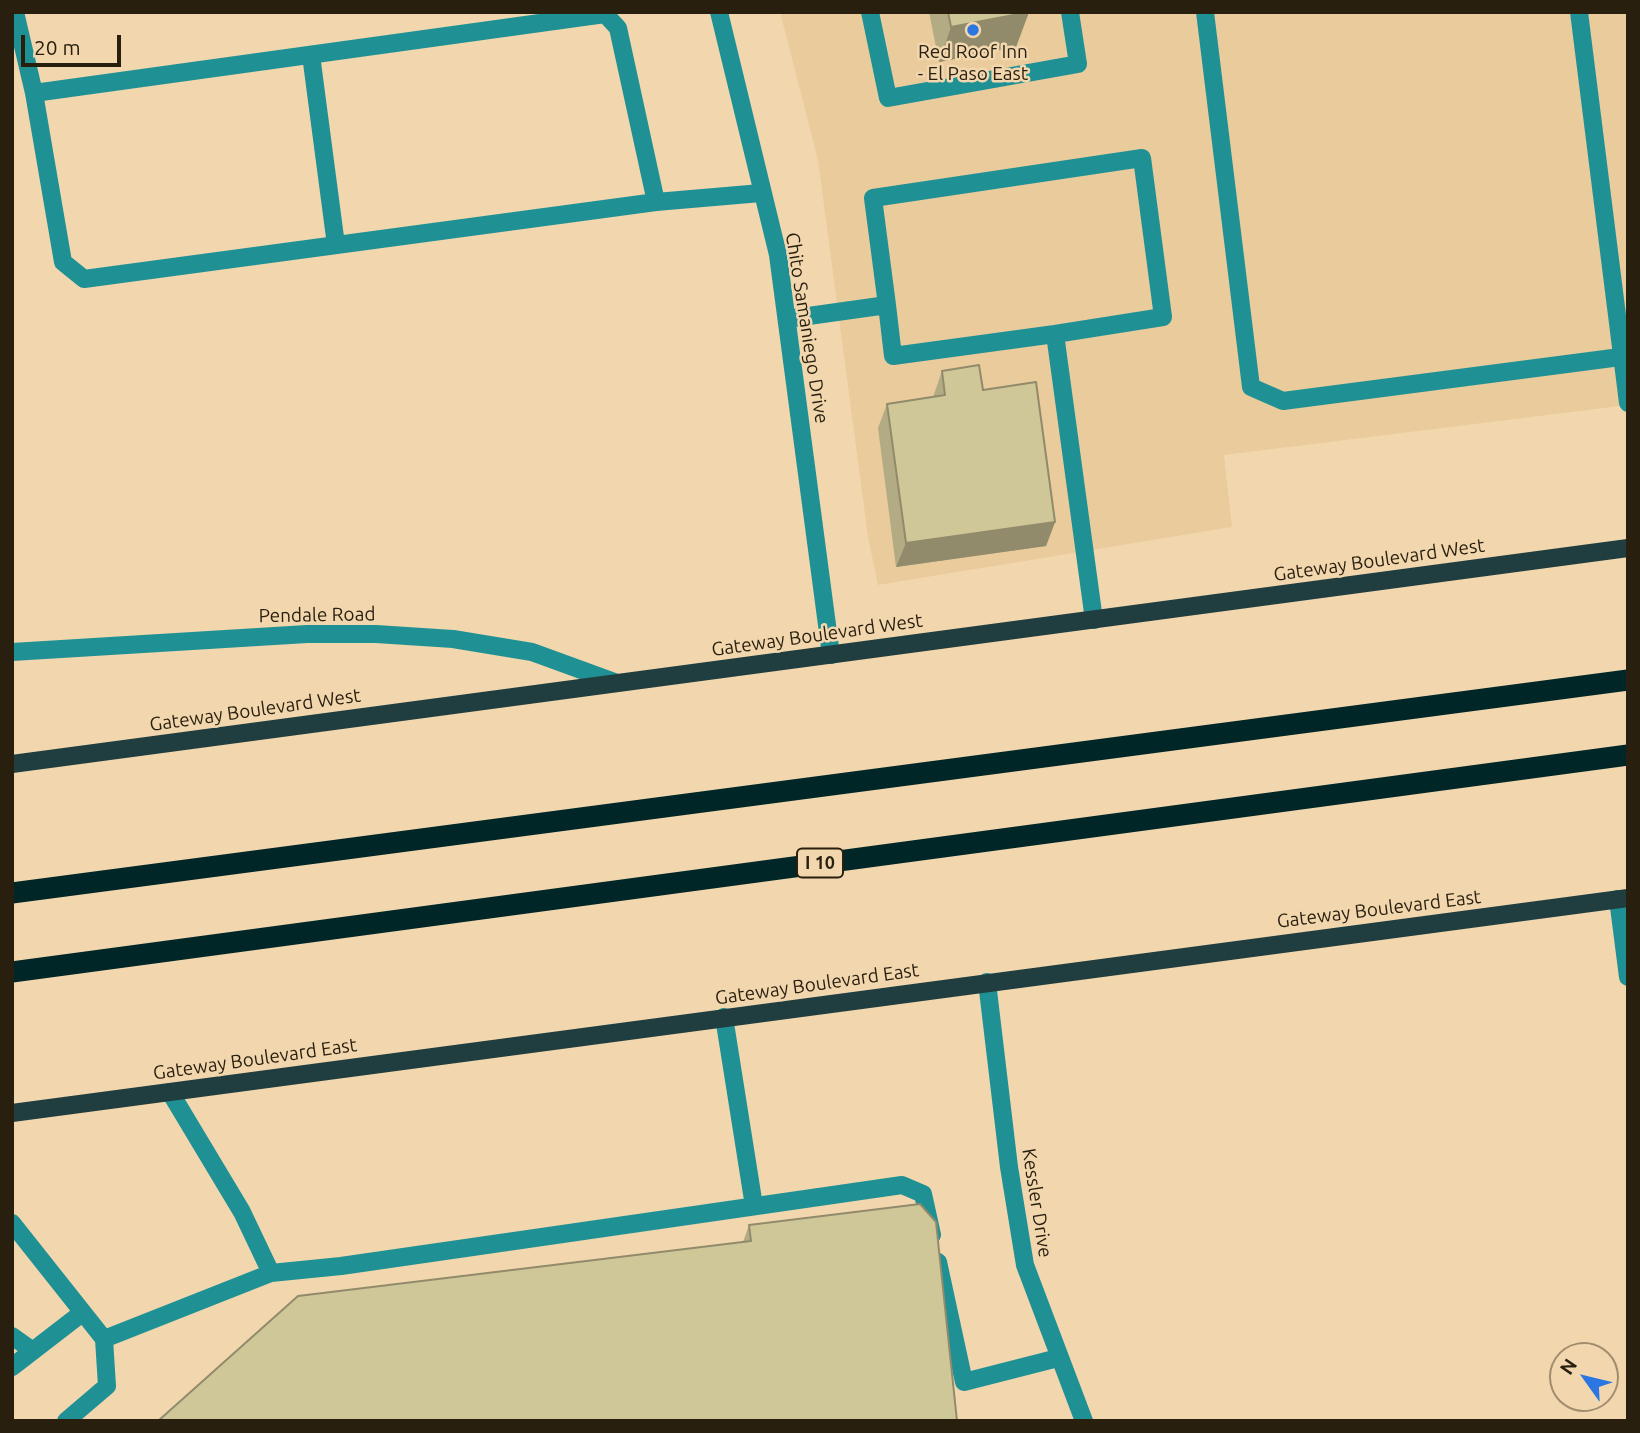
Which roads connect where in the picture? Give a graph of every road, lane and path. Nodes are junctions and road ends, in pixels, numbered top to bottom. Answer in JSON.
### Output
{"nodes":[{"id":1,"x":15,"y":12,"type":"edge"},
{"id":2,"x":719,"y":12,"type":"edge"},
{"id":3,"x":870,"y":12,"type":"edge"},
{"id":4,"x":1070,"y":12,"type":"edge"},
{"id":5,"x":1205,"y":12,"type":"edge"},
{"id":6,"x":1579,"y":12,"type":"edge"},
{"id":7,"x":311,"y":54,"type":"junction"},
{"id":8,"x":34,"y":93,"type":"junction"},
{"id":9,"x":761,"y":193,"type":"junction"},
{"id":10,"x":656,"y":202,"type":"junction"},
{"id":11,"x":336,"y":245,"type":"junction"},
{"id":12,"x":887,"y":305,"type":"junction"},
{"id":13,"x":787,"y":319,"type":"junction"},
{"id":14,"x":1055,"y":334,"type":"junction"},
{"id":15,"x":1625,"y":356,"type":"edge"},
{"id":16,"x":1628,"y":403,"type":"edge"},
{"id":17,"x":1628,"y":548,"type":"edge"},
{"id":18,"x":1094,"y":620,"type":"junction"},
{"id":19,"x":12,"y":652,"type":"edge"},
{"id":20,"x":831,"y":655,"type":"junction"},
{"id":21,"x":1628,"y":680,"type":"edge"},
{"id":22,"x":617,"y":683,"type":"junction"},
{"id":23,"x":1628,"y":755,"type":"edge"},
{"id":24,"x":12,"y":764,"type":"edge"},
{"id":25,"x":12,"y":893,"type":"edge"},
{"id":26,"x":1623,"y":899,"type":"edge"},
{"id":27,"x":12,"y":972,"type":"edge"},
{"id":28,"x":1628,"y":978,"type":"edge"},
{"id":29,"x":987,"y":982,"type":"junction"},
{"id":30,"x":724,"y":1017,"type":"junction"},
{"id":31,"x":170,"y":1092,"type":"junction"},
{"id":32,"x":12,"y":1113,"type":"edge"},
{"id":33,"x":754,"y":1206,"type":"junction"},
{"id":34,"x":12,"y":1223,"type":"edge"},
{"id":35,"x":271,"y":1273,"type":"junction"},
{"id":36,"x":82,"y":1312,"type":"junction"},
{"id":37,"x":12,"y":1336,"type":"edge"},
{"id":38,"x":104,"y":1339,"type":"junction"},
{"id":39,"x":33,"y":1351,"type":"junction"},
{"id":40,"x":1058,"y":1358,"type":"junction"},
{"id":41,"x":12,"y":1367,"type":"edge"},
{"id":42,"x":66,"y":1421,"type":"edge"},
{"id":43,"x":1084,"y":1421,"type":"edge"}],
"edges":[{"from":1,"to":8,"type":"street"},
{"from":2,"to":9,"type":"street","name":"Chito Samaniego Drive"},
{"from":3,"to":4,"type":"street"},
{"from":5,"to":15,"type":"street"},
{"from":6,"to":15,"type":"street"},
{"from":7,"to":8,"type":"street"},
{"from":7,"to":10,"type":"street"},
{"from":7,"to":11,"type":"street"},
{"from":8,"to":11,"type":"street"},
{"from":9,"to":10,"type":"street"},
{"from":9,"to":13,"type":"street","name":"Chito Samaniego Drive"},
{"from":10,"to":11,"type":"street"},
{"from":12,"to":13,"type":"street"},
{"from":12,"to":14,"type":"street"},
{"from":12,"to":14,"type":"street"},
{"from":13,"to":20,"type":"street","name":"Chito Samaniego Drive"},
{"from":14,"to":18,"type":"street"},
{"from":15,"to":16,"type":"street"},
{"from":17,"to":18,"type":"main road","name":"Gateway Boulevard West"},
{"from":18,"to":20,"type":"main road","name":"Gateway Boulevard West"},
{"from":19,"to":22,"type":"street","name":"Pendale Road"},
{"from":20,"to":22,"type":"main road","name":"Gateway Boulevard West"},
{"from":21,"to":25,"type":"highway"},
{"from":22,"to":24,"type":"main road","name":"Gateway Boulevard West"},
{"from":23,"to":27,"type":"highway","number":"I 10"},
{"from":26,"to":28,"type":"street"},
{"from":26,"to":29,"type":"main road","name":"Gateway Boulevard East"},
{"from":29,"to":30,"type":"main road","name":"Gateway Boulevard East"},
{"from":29,"to":40,"type":"street","name":"Kessler Drive"},
{"from":30,"to":31,"type":"main road","name":"Gateway Boulevard East"},
{"from":30,"to":33,"type":"street"},
{"from":31,"to":32,"type":"main road","name":"Gateway Boulevard East"},
{"from":31,"to":35,"type":"street"},
{"from":33,"to":35,"type":"street"},
{"from":33,"to":40,"type":"street"},
{"from":34,"to":36,"type":"street"},
{"from":35,"to":38,"type":"street"},
{"from":36,"to":38,"type":"street"},
{"from":36,"to":39,"type":"street"},
{"from":37,"to":39,"type":"street"},
{"from":38,"to":42,"type":"street"},
{"from":39,"to":41,"type":"street"},
{"from":40,"to":43,"type":"street","name":"Kessler Drive"}]}
